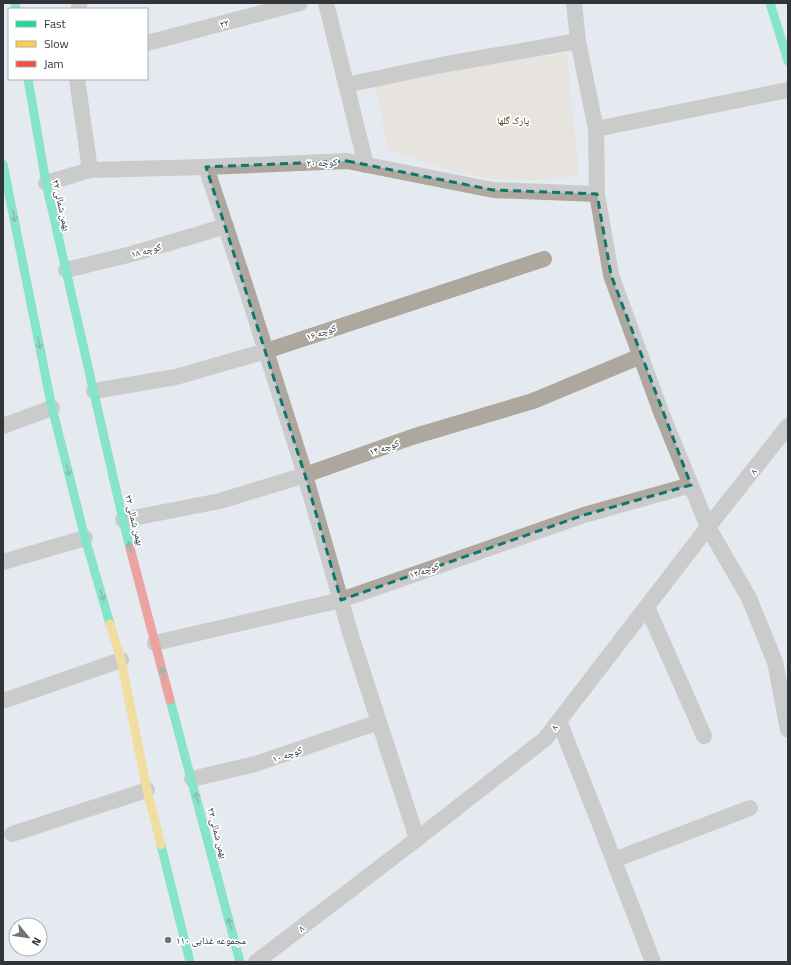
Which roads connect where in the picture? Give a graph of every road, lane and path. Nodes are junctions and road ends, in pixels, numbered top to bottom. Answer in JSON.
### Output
{"nodes":[{"id":1,"x":300,"y":3,"type":"edge"},
{"id":2,"x":326,"y":3,"type":"edge"},
{"id":3,"x":574,"y":3,"type":"edge"},
{"id":4,"x":770,"y":3,"type":"edge"},
{"id":5,"x":578,"y":41,"type":"junction"},
{"id":6,"x":148,"y":43,"type":"edge"},
{"id":7,"x":788,"y":61,"type":"edge"},
{"id":8,"x":28,"y":80,"type":"edge"},
{"id":9,"x":78,"y":80,"type":"edge"},
{"id":10,"x":346,"y":85,"type":"junction"},
{"id":11,"x":788,"y":90,"type":"edge"},
{"id":12,"x":596,"y":129,"type":"junction"},
{"id":13,"x":366,"y":165,"type":"junction"},
{"id":14,"x":206,"y":167,"type":"junction"},
{"id":15,"x":90,"y":170,"type":"junction"},
{"id":16,"x":4,"y":172,"type":"edge"},
{"id":17,"x":46,"y":183,"type":"junction"},
{"id":18,"x":597,"y":194,"type":"junction"},
{"id":19,"x":226,"y":226,"type":"junction"},
{"id":20,"x":544,"y":259,"type":"dead end"},
{"id":21,"x":66,"y":270,"type":"junction"},
{"id":22,"x":266,"y":351,"type":"junction"},
{"id":23,"x":641,"y":356,"type":"junction"},
{"id":24,"x":94,"y":391,"type":"junction"},
{"id":25,"x":52,"y":408,"type":"junction"},
{"id":26,"x":3,"y":426,"type":"edge"},
{"id":27,"x":788,"y":426,"type":"edge"},
{"id":28,"x":305,"y":475,"type":"junction"},
{"id":29,"x":691,"y":485,"type":"junction"},
{"id":30,"x":123,"y":520,"type":"junction"},
{"id":31,"x":708,"y":527,"type":"junction"},
{"id":32,"x":85,"y":538,"type":"junction"},
{"id":33,"x":3,"y":562,"type":"edge"},
{"id":34,"x":341,"y":600,"type":"junction"},
{"id":35,"x":647,"y":607,"type":"junction"},
{"id":36,"x":155,"y":643,"type":"junction"},
{"id":37,"x":121,"y":660,"type":"junction"},
{"id":38,"x":3,"y":702,"type":"edge"},
{"id":39,"x":559,"y":721,"type":"junction"},
{"id":40,"x":379,"y":722,"type":"junction"},
{"id":41,"x":788,"y":730,"type":"edge"},
{"id":42,"x":704,"y":736,"type":"dead end"},
{"id":43,"x":192,"y":779,"type":"junction"},
{"id":44,"x":147,"y":790,"type":"junction"},
{"id":45,"x":750,"y":808,"type":"dead end"},
{"id":46,"x":12,"y":834,"type":"dead end"},
{"id":47,"x":417,"y":839,"type":"junction"},
{"id":48,"x":614,"y":860,"type":"junction"},
{"id":49,"x":190,"y":962,"type":"edge"},
{"id":50,"x":240,"y":962,"type":"edge"},
{"id":51,"x":256,"y":962,"type":"edge"},
{"id":52,"x":653,"y":962,"type":"edge"}],
"edges":[{"from":1,"to":6,"type":"street","name":"۲۲"},
{"from":2,"to":10,"type":"street"},
{"from":3,"to":5,"type":"street"},
{"from":4,"to":7,"type":"main road"},
{"from":5,"to":10,"type":"street"},
{"from":5,"to":12,"type":"street"},
{"from":8,"to":17,"type":"main road","name":"۲۲ بهمن شمالی"},
{"from":9,"to":15,"type":"street"},
{"from":10,"to":13,"type":"street"},
{"from":11,"to":12,"type":"street"},
{"from":12,"to":18,"type":"street"},
{"from":13,"to":14,"type":"street","name":"کوچه ۲۰"},
{"from":13,"to":18,"type":"street","name":"کوچه ۲۰"},
{"from":14,"to":15,"type":"street","name":"کوچه ۲۰"},
{"from":14,"to":19,"type":"street"},
{"from":15,"to":17,"type":"street","name":"کوچه ۲۰"},
{"from":16,"to":25,"type":"main road","one_way":true},
{"from":17,"to":21,"type":"main road","name":"۲۲ بهمن شمالی"},
{"from":18,"to":23,"type":"street"},
{"from":19,"to":21,"type":"street","name":"کوچه ۱۸"},
{"from":19,"to":22,"type":"street"},
{"from":20,"to":22,"type":"street","name":"کوچه ۱۶"},
{"from":21,"to":24,"type":"main road","name":"۲۲ بهمن شمالی"},
{"from":22,"to":24,"type":"street","name":"کوچه ۱۶"},
{"from":22,"to":28,"type":"street"},
{"from":23,"to":28,"type":"street","name":"کوچه ۱۴"},
{"from":23,"to":29,"type":"street"},
{"from":24,"to":30,"type":"main road","name":"۲۲ بهمن شمالی"},
{"from":25,"to":26,"type":"street"},
{"from":25,"to":32,"type":"main road","one_way":true},
{"from":27,"to":31,"type":"street","name":"۸"},
{"from":28,"to":30,"type":"street","name":"کوچه ۱۴"},
{"from":28,"to":34,"type":"street"},
{"from":29,"to":31,"type":"street"},
{"from":29,"to":34,"type":"street","name":"کوچه ۱۲"},
{"from":36,"to":30,"type":"main road","name":"۲۲ بهمن شمالی","one_way":true},
{"from":31,"to":35,"type":"street","name":"۸"},
{"from":31,"to":41,"type":"street"},
{"from":32,"to":33,"type":"street"},
{"from":32,"to":37,"type":"main road","one_way":true},
{"from":34,"to":36,"type":"street","name":"کوچه ۱۲"},
{"from":34,"to":40,"type":"street"},
{"from":35,"to":39,"type":"street","name":"۸"},
{"from":35,"to":42,"type":"street"},
{"from":43,"to":36,"type":"main road","name":"۲۲ بهمن شمالی","one_way":true},
{"from":37,"to":38,"type":"street"},
{"from":37,"to":44,"type":"main road"},
{"from":39,"to":47,"type":"street","name":"۸"},
{"from":39,"to":48,"type":"street"},
{"from":40,"to":43,"type":"street","name":"کوچه ۱۰"},
{"from":40,"to":47,"type":"street"},
{"from":50,"to":43,"type":"main road","name":"۲۲ بهمن شمالی","one_way":true},
{"from":44,"to":46,"type":"street"},
{"from":44,"to":49,"type":"main road"},
{"from":45,"to":48,"type":"street"},
{"from":47,"to":51,"type":"street","name":"۸"},
{"from":48,"to":52,"type":"street"}]}
